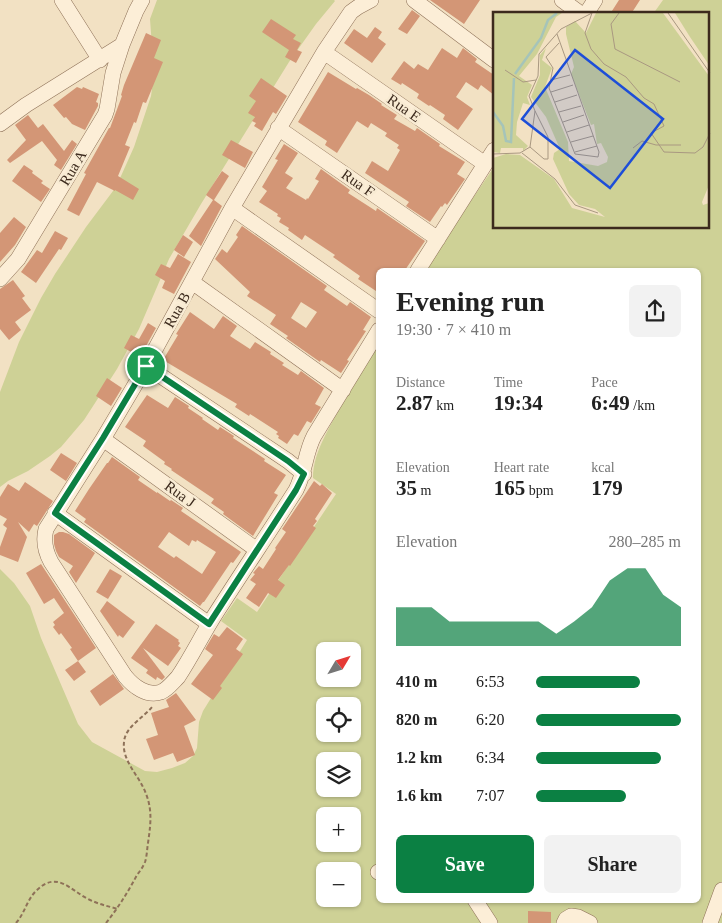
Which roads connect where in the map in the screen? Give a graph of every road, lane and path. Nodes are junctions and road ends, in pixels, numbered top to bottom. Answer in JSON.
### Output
{"nodes":[{"id":1,"x":62,"y":0,"type":"edge"},
{"id":2,"x":142,"y":0,"type":"edge"},
{"id":3,"x":371,"y":0,"type":"edge"},
{"id":4,"x":414,"y":0,"type":"edge"},
{"id":5,"x":562,"y":0,"type":"edge"},
{"id":6,"x":595,"y":0,"type":"edge"},
{"id":7,"x":578,"y":12,"type":"edge"},
{"id":8,"x":587,"y":12,"type":"edge"},
{"id":9,"x":122,"y":45,"type":"junction"},
{"id":10,"x":324,"y":52,"type":"junction"},
{"id":11,"x":493,"y":59,"type":"edge"},
{"id":12,"x":100,"y":60,"type":"junction"},
{"id":13,"x":81,"y":72,"type":"junction"},
{"id":14,"x":109,"y":95,"type":"junction"},
{"id":15,"x":0,"y":124,"type":"edge"},
{"id":16,"x":278,"y":128,"type":"junction"},
{"id":17,"x":493,"y":152,"type":"edge"},
{"id":18,"x":485,"y":164,"type":"junction"},
{"id":19,"x":232,"y":208,"type":"junction"},
{"id":20,"x":438,"y":239,"type":"junction"},
{"id":21,"x":419,"y":268,"type":"edge"},
{"id":22,"x":0,"y":279,"type":"edge"},
{"id":23,"x":192,"y":282,"type":"junction"},
{"id":24,"x":376,"y":309,"type":"edge"},
{"id":25,"x":376,"y":335,"type":"edge"},
{"id":26,"x":146,"y":366,"type":"junction"},
{"id":27,"x":343,"y":390,"type":"junction"},
{"id":28,"x":103,"y":438,"type":"junction"},
{"id":29,"x":304,"y":474,"type":"junction"},
{"id":30,"x":55,"y":513,"type":"junction"},
{"id":31,"x":257,"y":550,"type":"junction"},
{"id":32,"x":209,"y":624,"type":"junction"},
{"id":33,"x":156,"y":692,"type":"junction"},
{"id":34,"x":722,"y":890,"type":"edge"},
{"id":35,"x":477,"y":903,"type":"edge"},
{"id":36,"x":118,"y":909,"type":"junction"},
{"id":37,"x":565,"y":921,"type":"edge"},
{"id":38,"x":16,"y":923,"type":"edge"},
{"id":39,"x":106,"y":923,"type":"edge"},
{"id":40,"x":490,"y":923,"type":"edge"},
{"id":41,"x":590,"y":923,"type":"edge"},
{"id":42,"x":710,"y":923,"type":"edge"}],
"edges":[{"from":1,"to":12,"type":"street"},
{"from":2,"to":9,"type":"street","name":"Rua A"},
{"from":3,"to":10,"type":"street","name":"Rua B"},
{"from":4,"to":11,"type":"street"},
{"from":5,"to":7,"type":"street"},
{"from":6,"to":8,"type":"street"},
{"from":9,"to":12,"type":"street"},
{"from":9,"to":14,"type":"street","name":"Rua A"},
{"from":10,"to":16,"type":"street","name":"Rua B"},
{"from":10,"to":18,"type":"street","name":"Rua E"},
{"from":12,"to":13,"type":"street"},
{"from":13,"to":14,"type":"street"},
{"from":13,"to":15,"type":"street"},
{"from":14,"to":22,"type":"street","name":"Rua A"},
{"from":16,"to":19,"type":"street","name":"Rua B"},
{"from":16,"to":20,"type":"street","name":"Rua F"},
{"from":17,"to":18,"type":"street"},
{"from":18,"to":20,"type":"street"},
{"from":19,"to":23,"type":"street","name":"Rua B"},
{"from":19,"to":24,"type":"street"},
{"from":20,"to":21,"type":"street"},
{"from":23,"to":26,"type":"street","name":"Rua B"},
{"from":23,"to":27,"type":"street"},
{"from":25,"to":27,"type":"street"},
{"from":26,"to":28,"type":"street","name":"Rua B"},
{"from":26,"to":29,"type":"street"},
{"from":27,"to":29,"type":"street"},
{"from":28,"to":30,"type":"street","name":"Rua B"},
{"from":28,"to":31,"type":"street","name":"Rua J"},
{"from":29,"to":31,"type":"street"},
{"from":30,"to":32,"type":"street"},
{"from":30,"to":33,"type":"street","name":"Rua B"},
{"from":31,"to":32,"type":"street"},
{"from":32,"to":33,"type":"street"},
{"from":33,"to":36,"type":"path"},
{"from":34,"to":42,"type":"street"},
{"from":35,"to":40,"type":"street"},
{"from":36,"to":38,"type":"path"},
{"from":36,"to":39,"type":"path"},
{"from":37,"to":41,"type":"street"}]}
